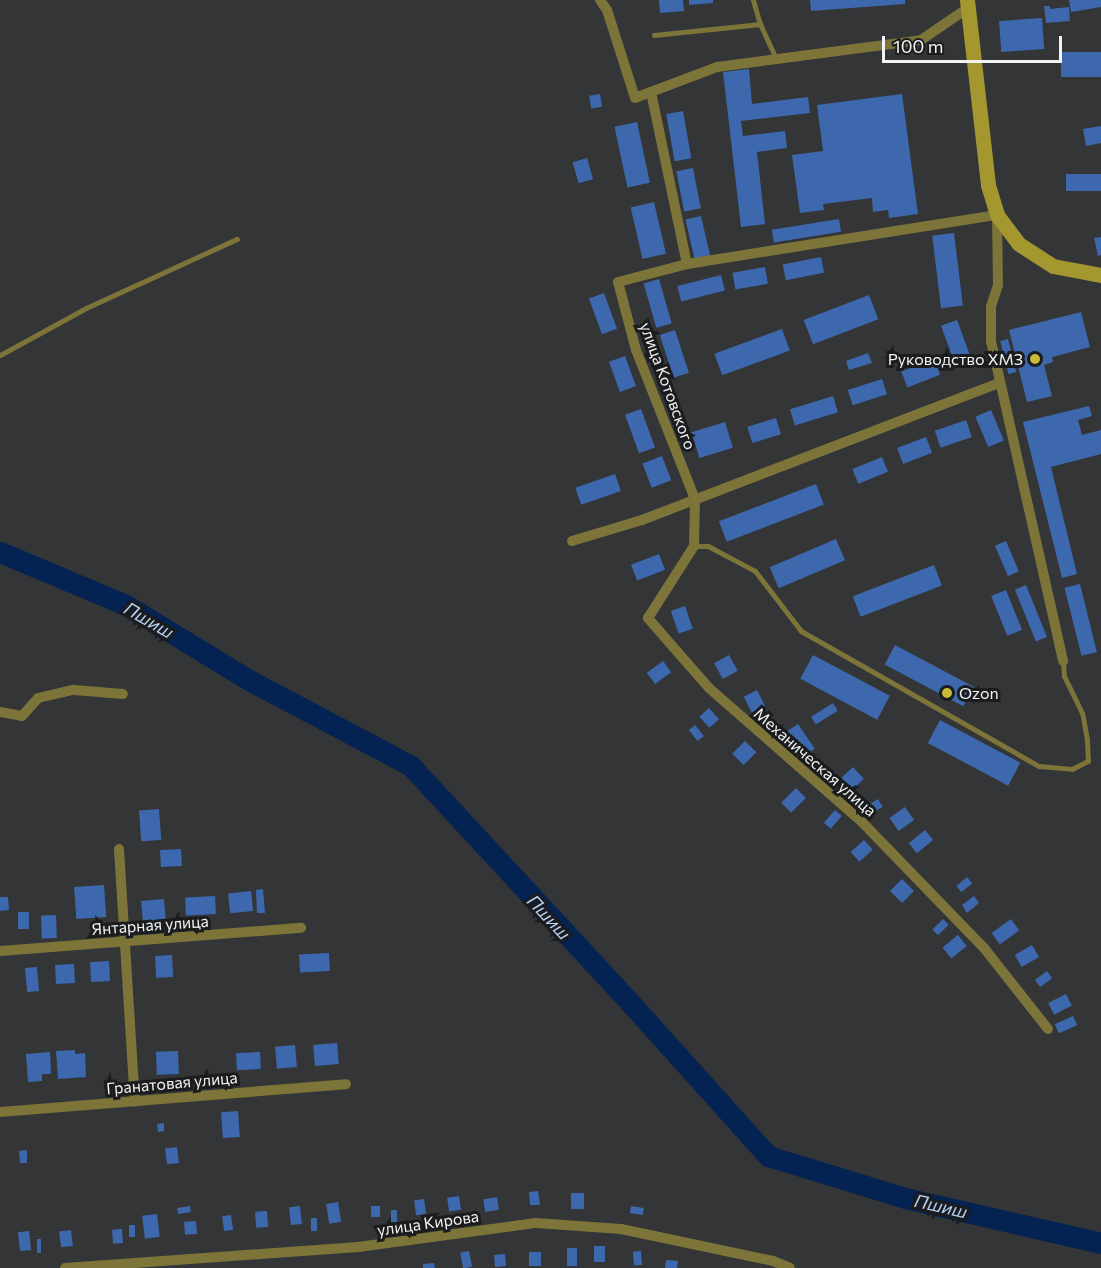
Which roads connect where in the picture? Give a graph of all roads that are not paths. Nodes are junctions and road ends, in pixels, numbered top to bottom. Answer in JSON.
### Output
{"nodes":[{"id":1,"x":600,"y":0,"type":"edge"},
{"id":2,"x":753,"y":0,"type":"edge"},
{"id":3,"x":967,"y":4,"type":"edge"},
{"id":4,"x":760,"y":24,"type":"junction"},
{"id":5,"x":654,"y":35,"type":"dead end"},
{"id":6,"x":776,"y":58,"type":"junction"},
{"id":7,"x":651,"y":92,"type":"junction"},
{"id":8,"x":997,"y":215,"type":"junction"},
{"id":9,"x":237,"y":239,"type":"dead end"},
{"id":10,"x":687,"y":264,"type":"junction"},
{"id":11,"x":1101,"y":275,"type":"edge"},
{"id":12,"x":0,"y":355,"type":"edge"},
{"id":13,"x":999,"y":382,"type":"junction"},
{"id":14,"x":695,"y":499,"type":"junction"},
{"id":15,"x":572,"y":541,"type":"dead end"},
{"id":16,"x":694,"y":546,"type":"junction"},
{"id":17,"x":1063,"y":661,"type":"joint"},
{"id":18,"x":123,"y":694,"type":"dead end"},
{"id":19,"x":0,"y":712,"type":"edge"},
{"id":20,"x":119,"y":849,"type":"dead end"},
{"id":21,"x":301,"y":928,"type":"dead end"},
{"id":22,"x":127,"y":943,"type":"junction"},
{"id":23,"x":0,"y":951,"type":"edge"},
{"id":24,"x":1048,"y":1029,"type":"dead end"},
{"id":25,"x":346,"y":1084,"type":"dead end"},
{"id":26,"x":135,"y":1101,"type":"junction"},
{"id":27,"x":0,"y":1112,"type":"edge"},
{"id":28,"x":65,"y":1268,"type":"edge"},
{"id":29,"x":790,"y":1268,"type":"edge"}],
"edges":[{"from":1,"to":7,"type":"street"},
{"from":2,"to":4,"type":"lane"},
{"from":3,"to":6,"type":"street"},
{"from":3,"to":8,"type":"main road"},
{"from":4,"to":5,"type":"lane"},
{"from":4,"to":6,"type":"lane"},
{"from":6,"to":7,"type":"street"},
{"from":7,"to":10,"type":"street"},
{"from":8,"to":10,"type":"street"},
{"from":8,"to":11,"type":"main road"},
{"from":8,"to":13,"type":"street"},
{"from":9,"to":12,"type":"lane"},
{"from":10,"to":14,"type":"street","name":"улица Котовского"},
{"from":13,"to":14,"type":"street"},
{"from":13,"to":17,"type":"street"},
{"from":14,"to":15,"type":"street"},
{"from":14,"to":16,"type":"street"},
{"from":16,"to":17,"type":"lane"},
{"from":16,"to":24,"type":"street","name":"Механическая улица"},
{"from":18,"to":19,"type":"street"},
{"from":20,"to":22,"type":"street"},
{"from":21,"to":22,"type":"street","name":"Янтарная улица"},
{"from":22,"to":23,"type":"street","name":"Янтарная улица"},
{"from":22,"to":26,"type":"street"},
{"from":25,"to":26,"type":"street","name":"Гранатовая улица"},
{"from":26,"to":27,"type":"street","name":"Гранатовая улица"},
{"from":28,"to":29,"type":"street","name":"улица Кирова"}]}
